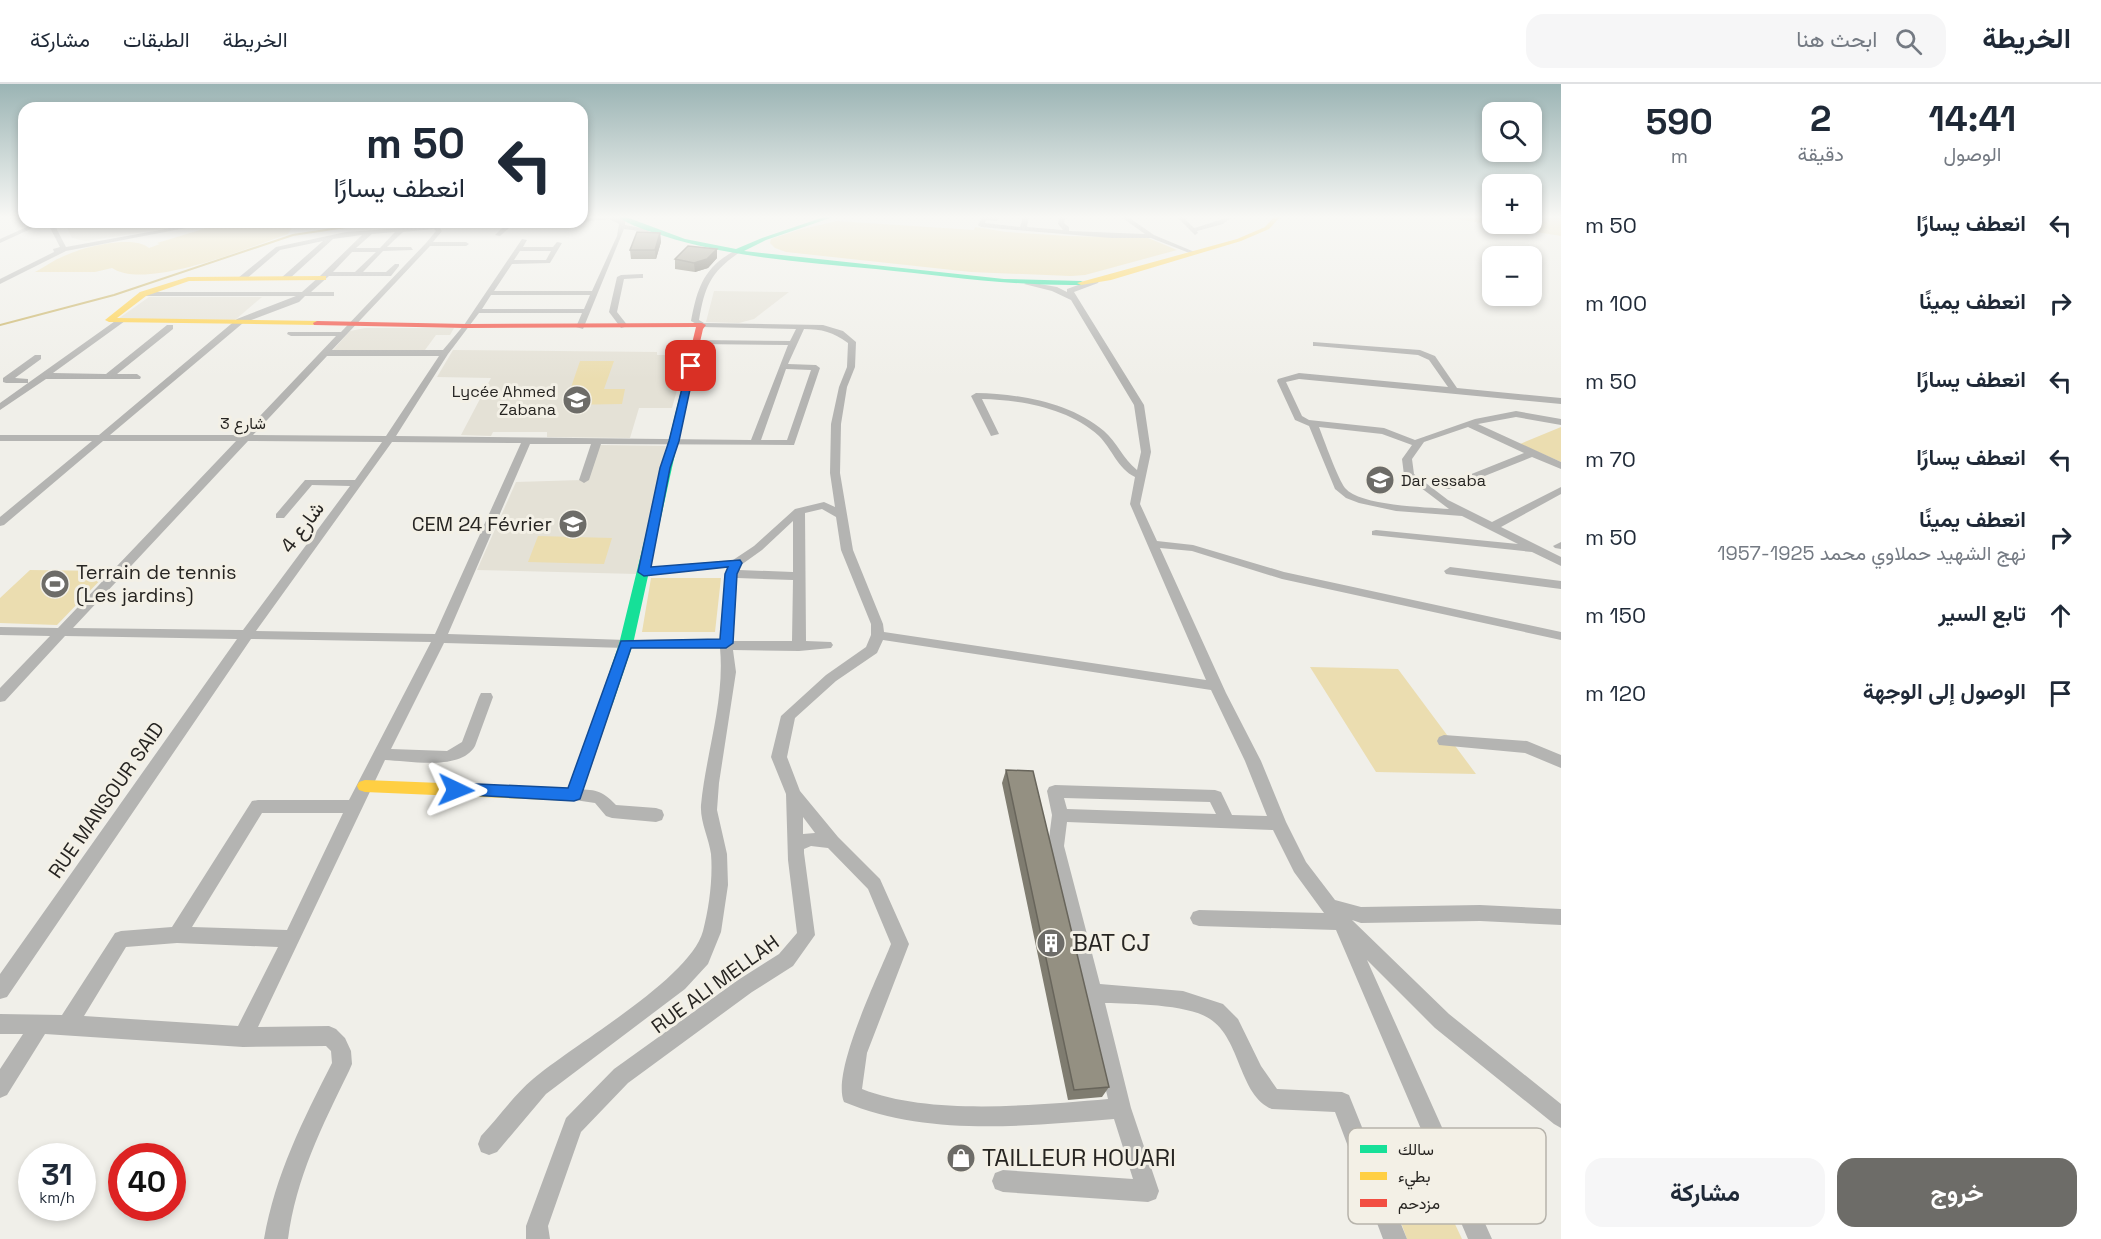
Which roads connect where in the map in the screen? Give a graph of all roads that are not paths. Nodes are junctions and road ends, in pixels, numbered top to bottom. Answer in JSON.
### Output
{"nodes":[{"id":1,"x":22,"y":271,"type":"edge"},
{"id":2,"x":252,"y":271,"type":"edge"},
{"id":3,"x":293,"y":271,"type":"edge"},
{"id":4,"x":330,"y":271,"type":"edge"},
{"id":5,"x":357,"y":271,"type":"edge"},
{"id":6,"x":391,"y":271,"type":"edge"},
{"id":7,"x":396,"y":271,"type":"edge"},
{"id":8,"x":505,"y":271,"type":"edge"},
{"id":9,"x":603,"y":271,"type":"edge"},
{"id":10,"x":712,"y":271,"type":"edge"},
{"id":11,"x":918,"y":271,"type":"edge"},
{"id":12,"x":939,"y":271,"type":"edge"},
{"id":13,"x":1117,"y":271,"type":"edge"},
{"id":14,"x":1127,"y":271,"type":"edge"},
{"id":15,"x":354,"y":274,"type":"junction"},
{"id":16,"x":325,"y":276,"type":"junction"},
{"id":17,"x":640,"y":276,"type":"dead end"},
{"id":18,"x":245,"y":278,"type":"junction"},
{"id":19,"x":285,"y":278,"type":"junction"},
{"id":20,"x":996,"y":280,"type":"junction"},
{"id":21,"x":1095,"y":281,"type":"junction"},
{"id":22,"x":0,"y":282,"type":"edge"},
{"id":23,"x":1057,"y":282,"type":"junction"},
{"id":24,"x":619,"y":287,"type":"junction"},
{"id":25,"x":595,"y":290,"type":"junction"},
{"id":26,"x":489,"y":293,"type":"junction"},
{"id":27,"x":143,"y":294,"type":"junction"},
{"id":28,"x":331,"y":294,"type":"junction"},
{"id":29,"x":227,"y":295,"type":"junction"},
{"id":30,"x":303,"y":295,"type":"junction"},
{"id":31,"x":1072,"y":295,"type":"junction"},
{"id":32,"x":325,"y":301,"type":"dead end"},
{"id":33,"x":477,"y":311,"type":"junction"},
{"id":34,"x":586,"y":311,"type":"junction"},
{"id":35,"x":121,"y":321,"type":"junction"},
{"id":36,"x":240,"y":321,"type":"junction"},
{"id":37,"x":702,"y":325,"type":"junction"},
{"id":38,"x":467,"y":326,"type":"junction"},
{"id":39,"x":624,"y":326,"type":"junction"},
{"id":40,"x":801,"y":326,"type":"junction"},
{"id":41,"x":170,"y":327,"type":"dead end"},
{"id":42,"x":580,"y":327,"type":"junction"},
{"id":43,"x":346,"y":330,"type":"junction"},
{"id":44,"x":291,"y":334,"type":"dead end"},
{"id":45,"x":697,"y":342,"type":"junction"},
{"id":46,"x":792,"y":344,"type":"junction"},
{"id":47,"x":1316,"y":344,"type":"dead end"},
{"id":48,"x":72,"y":349,"type":"dead end"},
{"id":49,"x":325,"y":352,"type":"junction"},
{"id":50,"x":445,"y":353,"type":"junction"},
{"id":51,"x":38,"y":357,"type":"dead end"},
{"id":52,"x":783,"y":366,"type":"junction"},
{"id":53,"x":44,"y":373,"type":"junction"},
{"id":54,"x":109,"y":376,"type":"junction"},
{"id":55,"x":136,"y":377,"type":"dead end"},
{"id":56,"x":25,"y":381,"type":"junction"},
{"id":57,"x":1454,"y":390,"type":"junction"},
{"id":58,"x":1500,"y":394,"type":"junction"},
{"id":59,"x":0,"y":398,"type":"edge"},
{"id":60,"x":1561,"y":401,"type":"edge"},
{"id":61,"x":0,"y":407,"type":"edge"},
{"id":62,"x":1516,"y":414,"type":"junction"},
{"id":63,"x":1561,"y":422,"type":"edge"},
{"id":64,"x":1313,"y":424,"type":"junction"},
{"id":65,"x":1469,"y":424,"type":"junction"},
{"id":66,"x":994,"y":434,"type":"dead end"},
{"id":67,"x":0,"y":438,"type":"edge"},
{"id":68,"x":100,"y":438,"type":"junction"},
{"id":69,"x":246,"y":438,"type":"junction"},
{"id":70,"x":386,"y":440,"type":"junction"},
{"id":71,"x":527,"y":440,"type":"junction"},
{"id":72,"x":597,"y":440,"type":"junction"},
{"id":73,"x":674,"y":441,"type":"junction"},
{"id":74,"x":755,"y":442,"type":"junction"},
{"id":75,"x":1418,"y":444,"type":"junction"},
{"id":76,"x":1532,"y":453,"type":"junction"},
{"id":77,"x":1561,"y":466,"type":"edge"},
{"id":78,"x":1141,"y":476,"type":"junction"},
{"id":79,"x":584,"y":480,"type":"dead end"},
{"id":80,"x":357,"y":483,"type":"junction"},
{"id":81,"x":1448,"y":487,"type":"dead end"},
{"id":82,"x":1561,"y":490,"type":"edge"},
{"id":83,"x":799,"y":511,"type":"junction"},
{"id":84,"x":1467,"y":514,"type":"junction"},
{"id":85,"x":841,"y":515,"type":"junction"},
{"id":86,"x":279,"y":516,"type":"dead end"},
{"id":87,"x":0,"y":523,"type":"edge"},
{"id":88,"x":1491,"y":527,"type":"junction"},
{"id":89,"x":1376,"y":533,"type":"dead end"},
{"id":90,"x":1153,"y":544,"type":"junction"},
{"id":91,"x":1537,"y":550,"type":"junction"},
{"id":92,"x":1561,"y":562,"type":"edge"},
{"id":93,"x":733,"y":568,"type":"junction"},
{"id":94,"x":644,"y":572,"type":"junction"},
{"id":95,"x":1450,"y":572,"type":"dead end"},
{"id":96,"x":799,"y":576,"type":"junction"},
{"id":97,"x":1561,"y":585,"type":"edge"},
{"id":98,"x":0,"y":631,"type":"edge"},
{"id":99,"x":61,"y":632,"type":"junction"},
{"id":100,"x":246,"y":635,"type":"junction"},
{"id":101,"x":878,"y":635,"type":"junction"},
{"id":102,"x":1561,"y":636,"type":"edge"},
{"id":103,"x":440,"y":638,"type":"junction"},
{"id":104,"x":726,"y":643,"type":"junction"},
{"id":105,"x":626,"y":644,"type":"junction"},
{"id":106,"x":826,"y":645,"type":"dead end"},
{"id":107,"x":799,"y":646,"type":"junction"},
{"id":108,"x":1216,"y":686,"type":"junction"},
{"id":109,"x":0,"y":697,"type":"edge"},
{"id":110,"x":486,"y":697,"type":"dead end"},
{"id":111,"x":1444,"y":741,"type":"dead end"},
{"id":112,"x":381,"y":754,"type":"junction"},
{"id":113,"x":1561,"y":762,"type":"edge"},
{"id":114,"x":365,"y":786,"type":"junction"},
{"id":115,"x":794,"y":794,"type":"junction"},
{"id":116,"x":574,"y":795,"type":"junction"},
{"id":117,"x":354,"y":807,"type":"junction"},
{"id":118,"x":656,"y":814,"type":"dead end"},
{"id":119,"x":1278,"y":823,"type":"junction"},
{"id":120,"x":832,"y":842,"type":"junction"},
{"id":121,"x":796,"y":860,"type":"junction"},
{"id":122,"x":1335,"y":914,"type":"junction"},
{"id":123,"x":1561,"y":917,"type":"edge"},
{"id":124,"x":1199,"y":918,"type":"dead end"},
{"id":125,"x":177,"y":935,"type":"junction"},
{"id":126,"x":292,"y":939,"type":"junction"},
{"id":127,"x":0,"y":990,"type":"edge"},
{"id":128,"x":1092,"y":993,"type":"junction"},
{"id":129,"x":42,"y":1023,"type":"junction"},
{"id":130,"x":0,"y":1024,"type":"edge"},
{"id":131,"x":67,"y":1025,"type":"junction"},
{"id":132,"x":243,"y":1037,"type":"junction"},
{"id":133,"x":0,"y":1088,"type":"edge"},
{"id":134,"x":1121,"y":1107,"type":"junction"},
{"id":135,"x":1561,"y":1117,"type":"edge"},
{"id":136,"x":1351,"y":1128,"type":"edge"},
{"id":137,"x":1430,"y":1128,"type":"edge"},
{"id":138,"x":489,"y":1144,"type":"dead end"},
{"id":139,"x":1003,"y":1181,"type":"dead end"},
{"id":140,"x":1389,"y":1224,"type":"edge"},
{"id":141,"x":1473,"y":1224,"type":"edge"},
{"id":142,"x":276,"y":1239,"type":"edge"},
{"id":143,"x":538,"y":1239,"type":"edge"},
{"id":144,"x":1395,"y":1239,"type":"edge"},
{"id":145,"x":1480,"y":1239,"type":"edge"}],
"edges":[{"from":1,"to":22,"type":"street"},
{"from":2,"to":18,"type":"street"},
{"from":3,"to":19,"type":"street"},
{"from":4,"to":16,"type":"street"},
{"from":5,"to":15,"type":"street"},
{"from":6,"to":15,"type":"street"},
{"from":7,"to":43,"type":"street"},
{"from":8,"to":26,"type":"street","name":"شارع 4"},
{"from":9,"to":25,"type":"street"},
{"from":10,"to":37,"type":"street"},
{"from":11,"to":20,"type":"main road"},
{"from":12,"to":23,"type":"main road"},
{"from":13,"to":23,"type":"main road"},
{"from":14,"to":21,"type":"main road"},
{"from":15,"to":16,"type":"street"},
{"from":15,"to":28,"type":"street"},
{"from":16,"to":19,"type":"main road"},
{"from":16,"to":30,"type":"street"},
{"from":17,"to":24,"type":"street"},
{"from":18,"to":19,"type":"main road"},
{"from":18,"to":27,"type":"main road"},
{"from":18,"to":29,"type":"street"},
{"from":20,"to":23,"type":"main road"},
{"from":20,"to":31,"type":"street"},
{"from":21,"to":23,"type":"main road"},
{"from":21,"to":31,"type":"street"},
{"from":23,"to":31,"type":"street"},
{"from":24,"to":25,"type":"street"},
{"from":24,"to":39,"type":"street"},
{"from":25,"to":26,"type":"street"},
{"from":25,"to":34,"type":"street"},
{"from":26,"to":33,"type":"street","name":"شارع 4"},
{"from":27,"to":29,"type":"street"},
{"from":27,"to":35,"type":"main road"},
{"from":28,"to":30,"type":"street"},
{"from":28,"to":32,"type":"street"},
{"from":29,"to":30,"type":"street"},
{"from":30,"to":36,"type":"street"},
{"from":31,"to":78,"type":"street"},
{"from":33,"to":34,"type":"street"},
{"from":33,"to":38,"type":"street","name":"شارع 4"},
{"from":34,"to":42,"type":"street"},
{"from":35,"to":36,"type":"main road"},
{"from":35,"to":53,"type":"street"},
{"from":36,"to":43,"type":"main road"},
{"from":36,"to":68,"type":"street"},
{"from":37,"to":39,"type":"main road"},
{"from":37,"to":40,"type":"street"},
{"from":37,"to":45,"type":"main road"},
{"from":38,"to":42,"type":"main road"},
{"from":38,"to":43,"type":"main road"},
{"from":38,"to":50,"type":"street","name":"شارع 4"},
{"from":39,"to":42,"type":"main road"},
{"from":40,"to":46,"type":"street"},
{"from":40,"to":85,"type":"street"},
{"from":41,"to":54,"type":"street"},
{"from":43,"to":44,"type":"street"},
{"from":43,"to":49,"type":"street"},
{"from":45,"to":46,"type":"street"},
{"from":45,"to":73,"type":"main road"},
{"from":46,"to":52,"type":"street"},
{"from":47,"to":57,"type":"street"},
{"from":48,"to":53,"type":"street"},
{"from":49,"to":50,"type":"street"},
{"from":49,"to":69,"type":"street"},
{"from":50,"to":70,"type":"street","name":"شارع 4"},
{"from":51,"to":56,"type":"street"},
{"from":52,"to":74,"type":"street"},
{"from":52,"to":74,"type":"street","name":"شارع 3"},
{"from":53,"to":54,"type":"street"},
{"from":53,"to":56,"type":"street"},
{"from":53,"to":61,"type":"street"},
{"from":54,"to":55,"type":"street"},
{"from":56,"to":59,"type":"street"},
{"from":57,"to":58,"type":"street"},
{"from":57,"to":64,"type":"street"},
{"from":58,"to":60,"type":"street"},
{"from":58,"to":62,"type":"street"},
{"from":62,"to":63,"type":"street"},
{"from":62,"to":65,"type":"street"},
{"from":64,"to":75,"type":"street"},
{"from":64,"to":84,"type":"street"},
{"from":65,"to":75,"type":"street"},
{"from":65,"to":76,"type":"street"},
{"from":66,"to":78,"type":"street"},
{"from":67,"to":68,"type":"street","name":"شارع 3"},
{"from":68,"to":69,"type":"street","name":"شارع 3"},
{"from":68,"to":87,"type":"street"},
{"from":69,"to":70,"type":"street","name":"شارع 3"},
{"from":69,"to":99,"type":"street"},
{"from":70,"to":71,"type":"street","name":"شارع 3"},
{"from":70,"to":80,"type":"street","name":"شارع 4"},
{"from":71,"to":72,"type":"street","name":"شارع 3"},
{"from":71,"to":103,"type":"street"},
{"from":72,"to":73,"type":"street","name":"شارع 3"},
{"from":72,"to":79,"type":"street"},
{"from":73,"to":74,"type":"street","name":"شارع 3"},
{"from":73,"to":94,"type":"main road"},
{"from":75,"to":84,"type":"street"},
{"from":76,"to":77,"type":"street"},
{"from":76,"to":81,"type":"street"},
{"from":78,"to":90,"type":"street"},
{"from":80,"to":86,"type":"street"},
{"from":80,"to":100,"type":"street","name":"شارع 4"},
{"from":82,"to":88,"type":"street"},
{"from":83,"to":85,"type":"street"},
{"from":83,"to":93,"type":"street"},
{"from":83,"to":96,"type":"street"},
{"from":84,"to":88,"type":"street"},
{"from":85,"to":101,"type":"street"},
{"from":88,"to":91,"type":"street"},
{"from":89,"to":91,"type":"street"},
{"from":90,"to":102,"type":"street"},
{"from":90,"to":108,"type":"street"},
{"from":91,"to":92,"type":"street"},
{"from":93,"to":94,"type":"street"},
{"from":93,"to":96,"type":"street"},
{"from":93,"to":104,"type":"street"},
{"from":94,"to":105,"type":"main road"},
{"from":95,"to":97,"type":"street"},
{"from":96,"to":107,"type":"street"},
{"from":98,"to":99,"type":"street"},
{"from":99,"to":100,"type":"street"},
{"from":99,"to":109,"type":"street"},
{"from":100,"to":103,"type":"street"},
{"from":100,"to":127,"type":"street","name":"RUE MANSOUR SAID"},
{"from":101,"to":108,"type":"street"},
{"from":101,"to":115,"type":"street","name":"RUE ALI MELLAH"},
{"from":103,"to":105,"type":"street"},
{"from":103,"to":112,"type":"street"},
{"from":104,"to":105,"type":"street"},
{"from":104,"to":107,"type":"street"},
{"from":104,"to":138,"type":"street"},
{"from":105,"to":116,"type":"main road"},
{"from":106,"to":107,"type":"street"},
{"from":108,"to":119,"type":"street"},
{"from":110,"to":112,"type":"street"},
{"from":111,"to":113,"type":"street"},
{"from":112,"to":114,"type":"street"},
{"from":114,"to":116,"type":"main road"},
{"from":114,"to":117,"type":"street"},
{"from":115,"to":120,"type":"street"},
{"from":115,"to":121,"type":"street","name":"RUE ALI MELLAH"},
{"from":116,"to":118,"type":"street"},
{"from":117,"to":125,"type":"street"},
{"from":117,"to":126,"type":"street"},
{"from":119,"to":122,"type":"street"},
{"from":119,"to":128,"type":"street"},
{"from":120,"to":121,"type":"street"},
{"from":120,"to":134,"type":"street"},
{"from":121,"to":143,"type":"street","name":"RUE ALI MELLAH"},
{"from":122,"to":123,"type":"street"},
{"from":122,"to":124,"type":"street"},
{"from":122,"to":135,"type":"street"},
{"from":122,"to":137,"type":"street"},
{"from":125,"to":126,"type":"street"},
{"from":125,"to":131,"type":"street"},
{"from":126,"to":132,"type":"street"},
{"from":128,"to":134,"type":"street"},
{"from":128,"to":136,"type":"street"},
{"from":129,"to":130,"type":"street"},
{"from":129,"to":131,"type":"street"},
{"from":129,"to":133,"type":"street"},
{"from":131,"to":132,"type":"street"},
{"from":132,"to":142,"type":"street"},
{"from":134,"to":139,"type":"street"},
{"from":140,"to":144,"type":"street"},
{"from":141,"to":145,"type":"street"}]}
